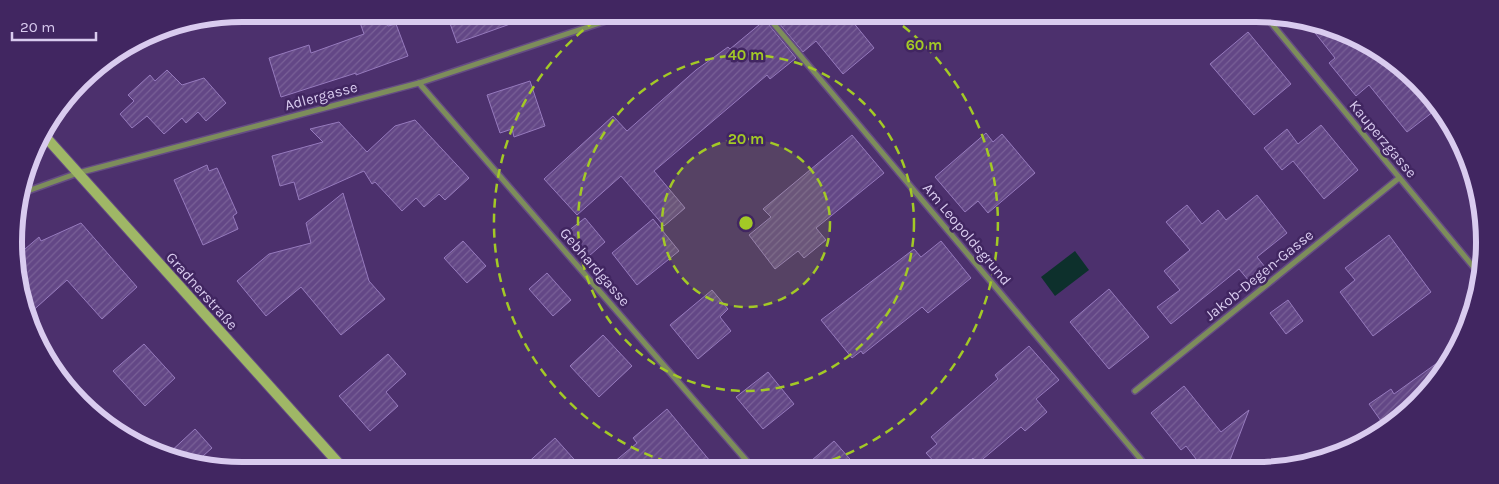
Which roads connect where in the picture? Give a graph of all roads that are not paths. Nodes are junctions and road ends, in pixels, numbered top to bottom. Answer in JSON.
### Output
{"nodes":[{"id":1,"x":600,"y":23,"type":"edge"},
{"id":2,"x":773,"y":23,"type":"edge"},
{"id":3,"x":1271,"y":23,"type":"edge"},
{"id":4,"x":419,"y":83,"type":"junction"},
{"id":5,"x":48,"y":140,"type":"edge"},
{"id":6,"x":78,"y":173,"type":"junction"},
{"id":7,"x":1399,"y":178,"type":"junction"},
{"id":8,"x":29,"y":191,"type":"edge"},
{"id":9,"x":1475,"y":269,"type":"edge"},
{"id":10,"x":1135,"y":391,"type":"dead end"},
{"id":11,"x":337,"y":461,"type":"edge"},
{"id":12,"x":747,"y":461,"type":"edge"},
{"id":13,"x":1142,"y":461,"type":"edge"}],
"edges":[{"from":1,"to":4,"type":"street","name":"Adlergasse"},
{"from":2,"to":13,"type":"street","name":"Am Leopoldsgrund"},
{"from":3,"to":7,"type":"street","name":"Kauperzgasse"},
{"from":4,"to":6,"type":"street","name":"Adlergasse"},
{"from":4,"to":12,"type":"street","name":"Gebhardgasse"},
{"from":5,"to":6,"type":"main road","name":"Gradnerstraße"},
{"from":6,"to":8,"type":"street","name":"Adlergasse"},
{"from":6,"to":11,"type":"main road","name":"Gradnerstraße"},
{"from":7,"to":9,"type":"street","name":"Kauperzgasse"},
{"from":7,"to":10,"type":"street","name":"Jakob-Degen-Gasse"}]}
